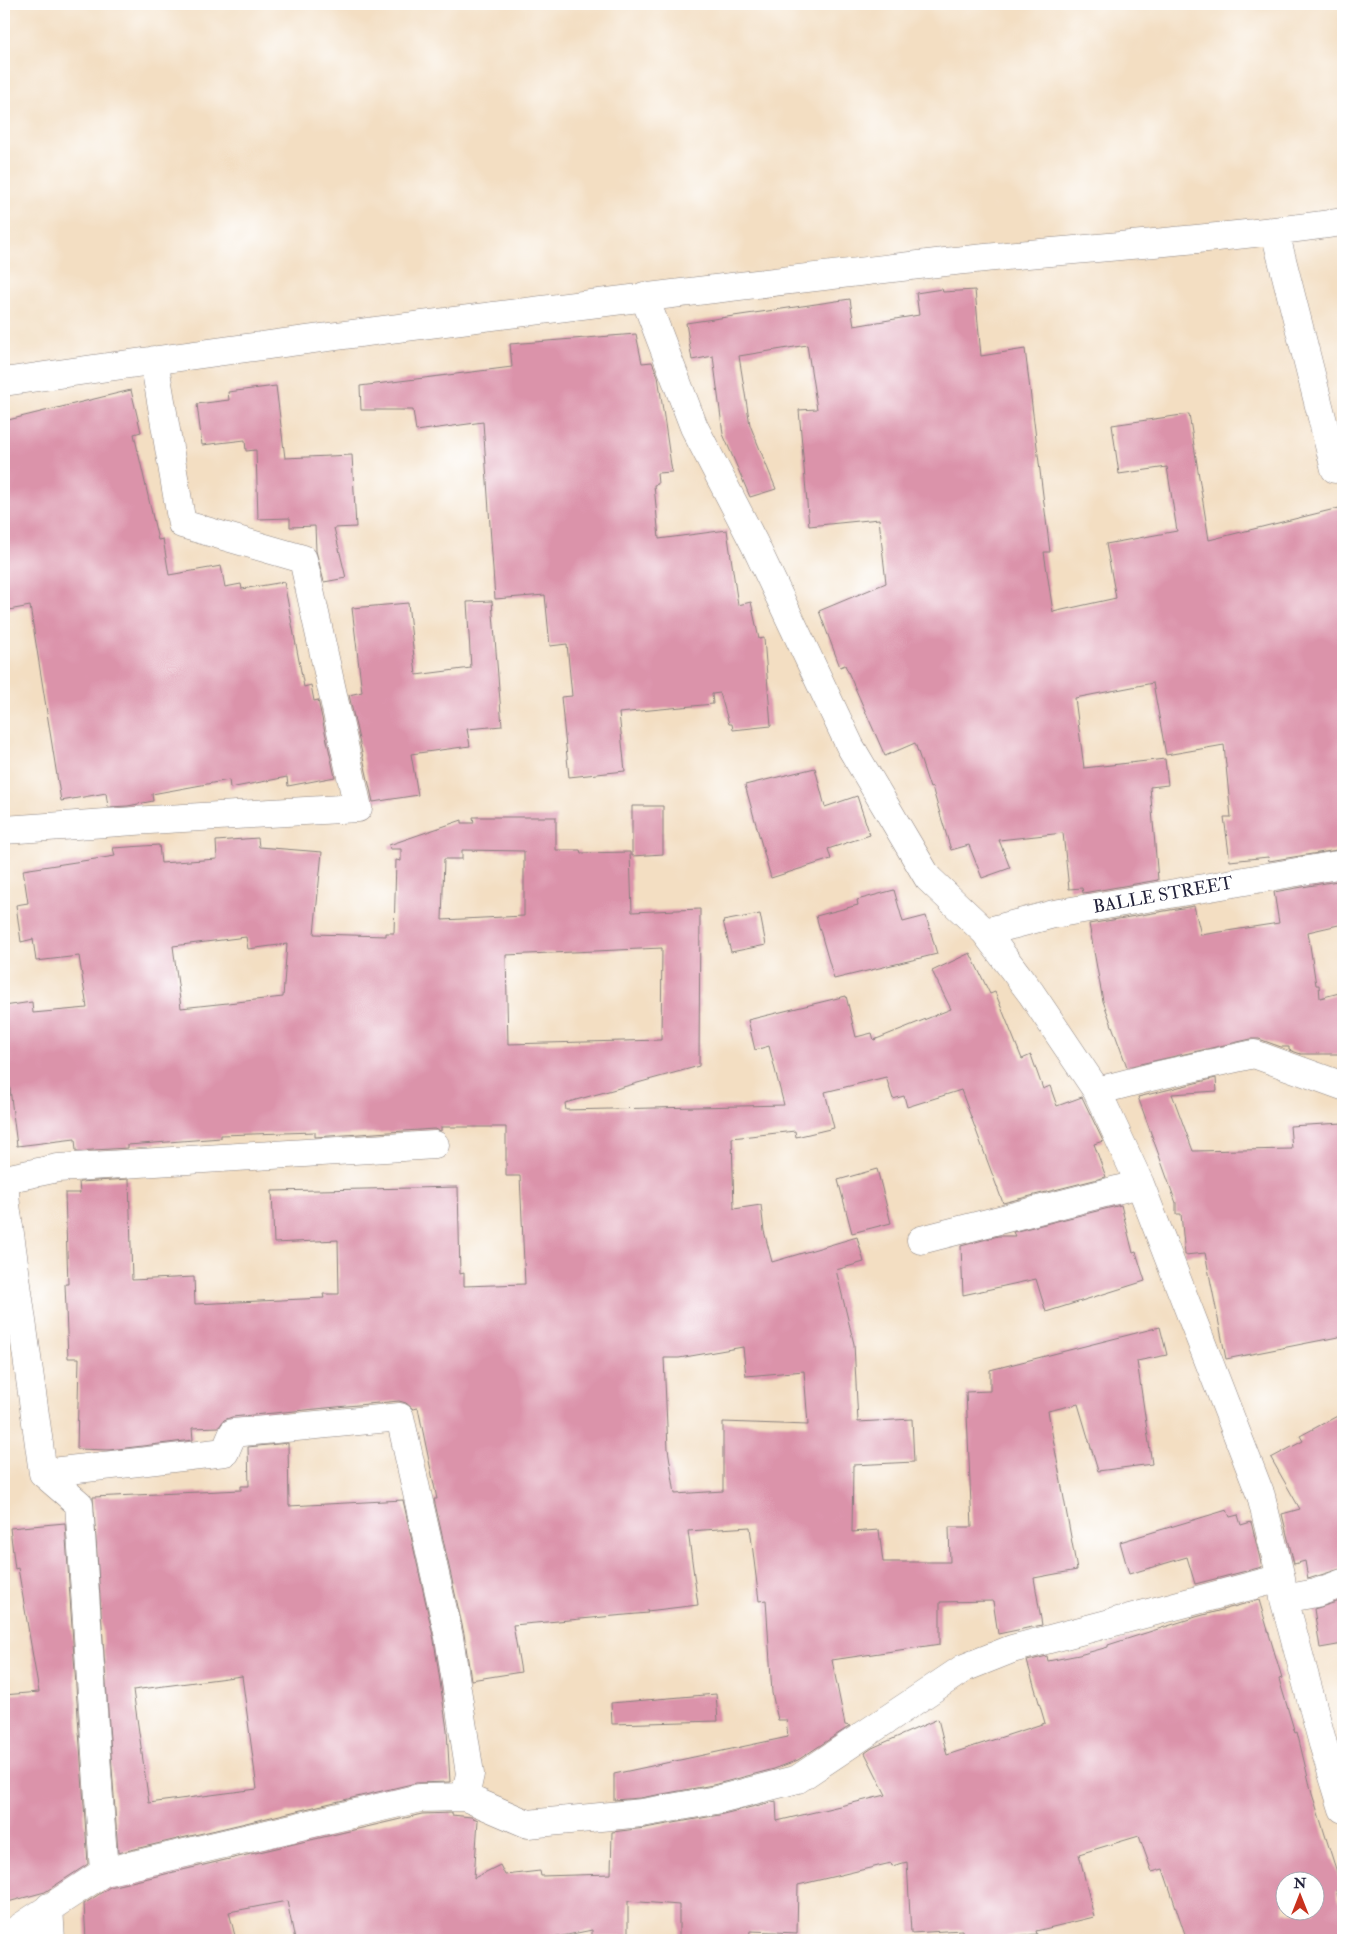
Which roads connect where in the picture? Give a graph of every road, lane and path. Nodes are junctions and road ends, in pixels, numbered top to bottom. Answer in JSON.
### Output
{"nodes":[{"id":1,"x":1343,"y":222,"type":"edge"},
{"id":2,"x":1275,"y":232,"type":"junction"},
{"id":3,"x":644,"y":296,"type":"junction"},
{"id":4,"x":154,"y":360,"type":"junction"},
{"id":5,"x":4,"y":382,"type":"edge"},
{"id":6,"x":1335,"y":469,"type":"dead end"},
{"id":7,"x":4,"y":830,"type":"edge"},
{"id":8,"x":1343,"y":864,"type":"edge"},
{"id":9,"x":985,"y":932,"type":"junction"},
{"id":10,"x":1343,"y":1086,"type":"edge"},
{"id":11,"x":1097,"y":1091,"type":"junction"},
{"id":12,"x":435,"y":1145,"type":"dead end"},
{"id":13,"x":4,"y":1179,"type":"edge"},
{"id":14,"x":1140,"y":1184,"type":"junction"},
{"id":15,"x":921,"y":1240,"type":"dead end"},
{"id":16,"x":44,"y":1473,"type":"junction"},
{"id":17,"x":1343,"y":1583,"type":"edge"},
{"id":18,"x":1282,"y":1589,"type":"junction"},
{"id":19,"x":465,"y":1797,"type":"junction"},
{"id":20,"x":1343,"y":1809,"type":"edge"},
{"id":21,"x":104,"y":1872,"type":"junction"},
{"id":22,"x":49,"y":1907,"type":"junction"},
{"id":23,"x":4,"y":1938,"type":"edge"},
{"id":24,"x":51,"y":1940,"type":"edge"}],
"edges":[{"from":1,"to":2,"type":"street"},
{"from":2,"to":3,"type":"street"},
{"from":2,"to":6,"type":"street"},
{"from":3,"to":4,"type":"street"},
{"from":3,"to":9,"type":"street"},
{"from":4,"to":5,"type":"street"},
{"from":4,"to":7,"type":"street"},
{"from":8,"to":9,"type":"street","name":"BALLE STREET"},
{"from":9,"to":11,"type":"street"},
{"from":10,"to":11,"type":"street"},
{"from":11,"to":14,"type":"street"},
{"from":12,"to":13,"type":"street"},
{"from":13,"to":16,"type":"street"},
{"from":14,"to":15,"type":"street"},
{"from":14,"to":18,"type":"street"},
{"from":16,"to":19,"type":"street"},
{"from":16,"to":21,"type":"street"},
{"from":17,"to":18,"type":"street"},
{"from":18,"to":19,"type":"street"},
{"from":18,"to":20,"type":"street"},
{"from":19,"to":21,"type":"street"},
{"from":21,"to":22,"type":"street"},
{"from":22,"to":23,"type":"street"},
{"from":22,"to":24,"type":"street"}]}
